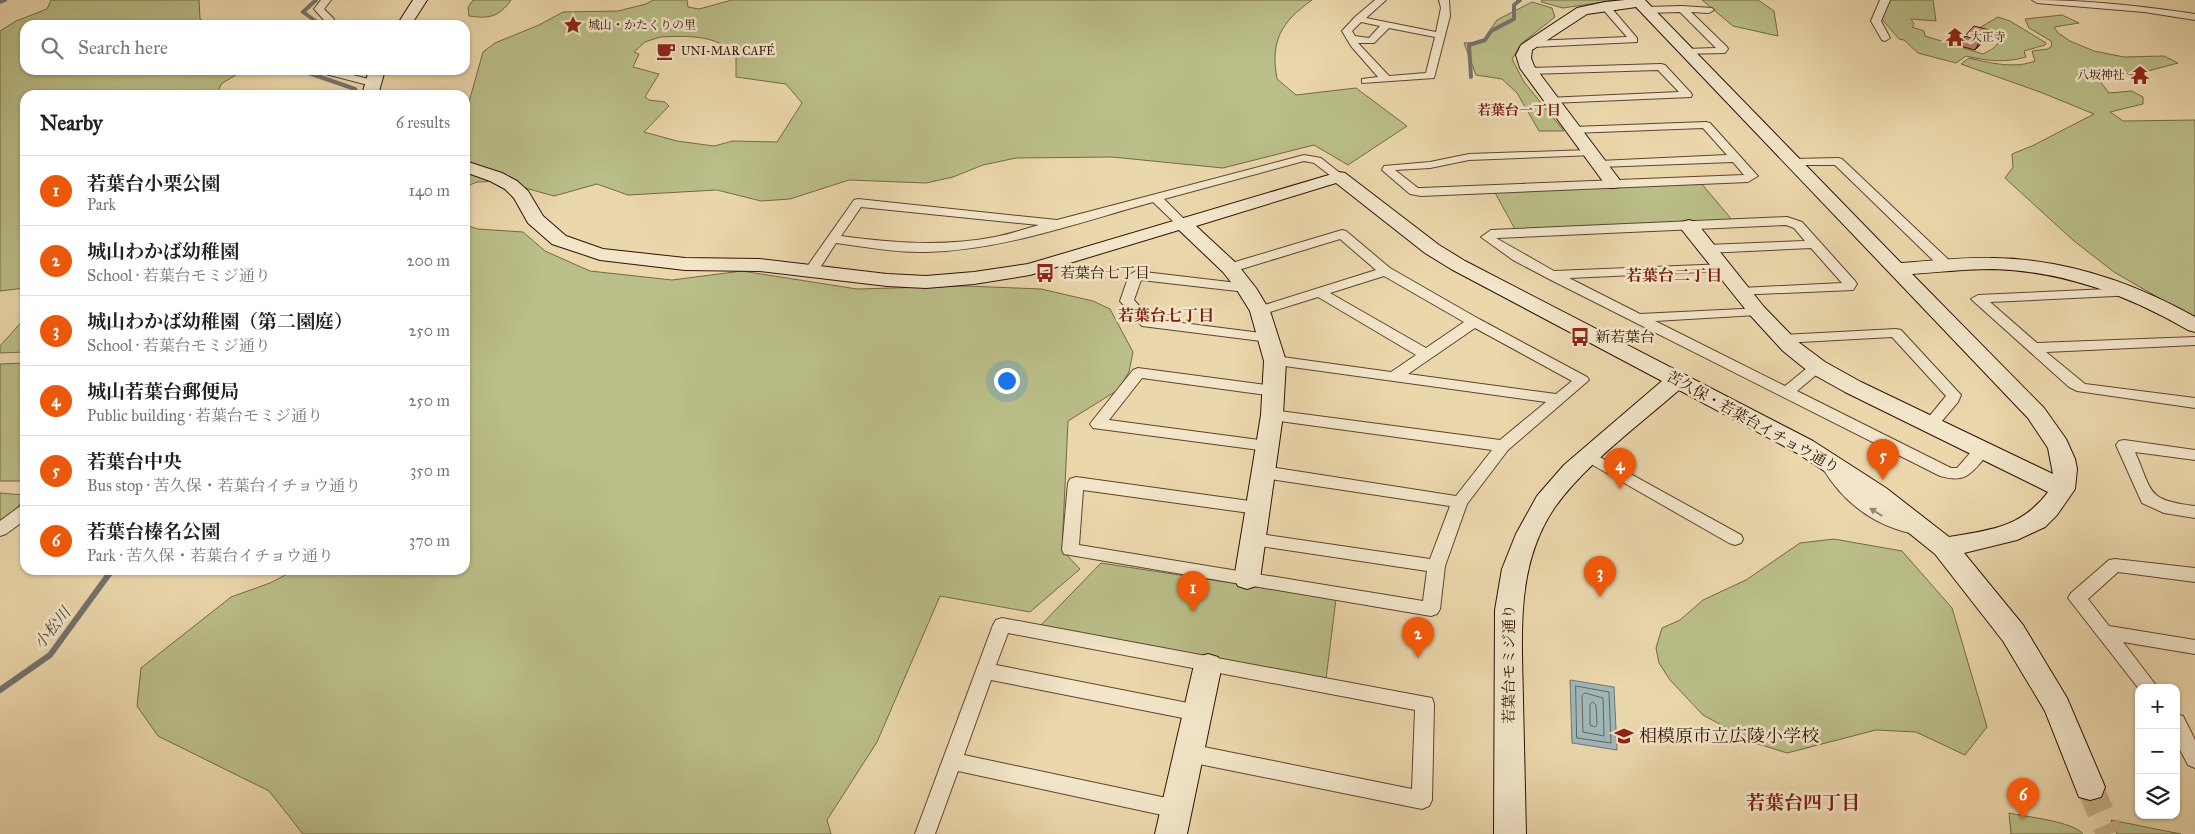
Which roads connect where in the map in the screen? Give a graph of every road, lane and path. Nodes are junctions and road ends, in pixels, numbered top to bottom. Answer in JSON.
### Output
{"nodes":[{"id":1,"x":326,"y":0,"type":"edge"},
{"id":2,"x":420,"y":0,"type":"edge"},
{"id":3,"x":1381,"y":0,"type":"edge"},
{"id":4,"x":1444,"y":0,"type":"edge"},
{"id":5,"x":1885,"y":0,"type":"edge"},
{"id":6,"x":2037,"y":0,"type":"edge"},
{"id":7,"x":2122,"y":0,"type":"edge"},
{"id":8,"x":1640,"y":5,"type":"edge"},
{"id":9,"x":1605,"y":6,"type":"junction"},
{"id":10,"x":1682,"y":9,"type":"junction"},
{"id":11,"x":2144,"y":9,"type":"junction"},
{"id":12,"x":1709,"y":10,"type":"dead end"},
{"id":13,"x":2195,"y":17,"type":"edge"},
{"id":14,"x":1358,"y":19,"type":"junction"},
{"id":15,"x":329,"y":20,"type":"edge"},
{"id":16,"x":407,"y":20,"type":"edge"},
{"id":17,"x":1386,"y":25,"type":"junction"},
{"id":18,"x":2195,"y":28,"type":"edge"},
{"id":19,"x":1439,"y":35,"type":"junction"},
{"id":20,"x":1886,"y":38,"type":"dead end"},
{"id":21,"x":1351,"y":39,"type":"junction"},
{"id":22,"x":1532,"y":44,"type":"junction"},
{"id":23,"x":1685,"y":52,"type":"junction"},
{"id":24,"x":1530,"y":72,"type":"junction"},
{"id":25,"x":342,"y":75,"type":"edge"},
{"id":26,"x":1386,"y":79,"type":"junction"},
{"id":27,"x":1366,"y":81,"type":"dead end"},
{"id":28,"x":373,"y":83,"type":"edge"},
{"id":29,"x":1552,"y":100,"type":"junction"},
{"id":30,"x":1573,"y":130,"type":"junction"},
{"id":31,"x":1594,"y":158,"type":"junction"},
{"id":32,"x":1736,"y":158,"type":"junction"},
{"id":33,"x":1792,"y":162,"type":"junction"},
{"id":34,"x":470,"y":168,"type":"edge"},
{"id":35,"x":1339,"y":177,"type":"junction"},
{"id":36,"x":1614,"y":183,"type":"junction"},
{"id":37,"x":1156,"y":198,"type":"junction"},
{"id":38,"x":1182,"y":223,"type":"junction"},
{"id":39,"x":1062,"y":224,"type":"junction"},
{"id":40,"x":1689,"y":226,"type":"junction"},
{"id":41,"x":833,"y":239,"type":"junction"},
{"id":42,"x":1814,"y":244,"type":"junction"},
{"id":43,"x":1707,"y":249,"type":"junction"},
{"id":44,"x":1947,"y":266,"type":"junction"},
{"id":45,"x":1722,"y":267,"type":"junction"},
{"id":46,"x":1230,"y":268,"type":"junction"},
{"id":47,"x":1897,"y":269,"type":"junction"},
{"id":48,"x":811,"y":271,"type":"junction"},
{"id":49,"x":1386,"y":272,"type":"junction"},
{"id":50,"x":1552,"y":275,"type":"junction"},
{"id":51,"x":1246,"y":288,"type":"junction"},
{"id":52,"x":1319,"y":292,"type":"junction"},
{"id":53,"x":1742,"y":292,"type":"junction"},
{"id":54,"x":2132,"y":292,"type":"junction"},
{"id":55,"x":1260,"y":311,"type":"junction"},
{"id":56,"x":1756,"y":311,"type":"junction"},
{"id":57,"x":1637,"y":318,"type":"junction"},
{"id":58,"x":1474,"y":322,"type":"junction"},
{"id":59,"x":2195,"y":326,"type":"edge"},
{"id":60,"x":1269,"y":338,"type":"junction"},
{"id":61,"x":1782,"y":339,"type":"junction"},
{"id":62,"x":2195,"y":341,"type":"edge"},
{"id":63,"x":2034,"y":348,"type":"junction"},
{"id":64,"x":1427,"y":355,"type":"junction"},
{"id":65,"x":1275,"y":361,"type":"junction"},
{"id":66,"x":1817,"y":367,"type":"junction"},
{"id":67,"x":1394,"y":377,"type":"junction"},
{"id":68,"x":1677,"y":380,"type":"junction"},
{"id":69,"x":1274,"y":391,"type":"junction"},
{"id":70,"x":1786,"y":392,"type":"junction"},
{"id":71,"x":1557,"y":399,"type":"junction"},
{"id":72,"x":2195,"y":403,"type":"edge"},
{"id":73,"x":1272,"y":415,"type":"junction"},
{"id":74,"x":1931,"y":424,"type":"junction"},
{"id":75,"x":1267,"y":446,"type":"junction"},
{"id":76,"x":1503,"y":446,"type":"junction"},
{"id":77,"x":1983,"y":450,"type":"junction"},
{"id":78,"x":1589,"y":456,"type":"junction"},
{"id":79,"x":2195,"y":456,"type":"edge"},
{"id":80,"x":1263,"y":472,"type":"junction"},
{"id":81,"x":2063,"y":489,"type":"junction"},
{"id":82,"x":1460,"y":502,"type":"junction"},
{"id":83,"x":1257,"y":508,"type":"junction"},
{"id":84,"x":2195,"y":512,"type":"edge"},
{"id":85,"x":20,"y":515,"type":"edge"},
{"id":86,"x":0,"y":530,"type":"edge"},
{"id":87,"x":1253,"y":539,"type":"junction"},
{"id":88,"x":1735,"y":539,"type":"dead end"},
{"id":89,"x":1944,"y":547,"type":"junction"},
{"id":90,"x":1436,"y":566,"type":"junction"},
{"id":91,"x":2195,"y":575,"type":"edge"},
{"id":92,"x":1247,"y":579,"type":"junction"},
{"id":93,"x":2105,"y":632,"type":"junction"},
{"id":94,"x":2195,"y":647,"type":"edge"},
{"id":95,"x":1208,"y":665,"type":"junction"},
{"id":96,"x":986,"y":671,"type":"junction"},
{"id":97,"x":2146,"y":684,"type":"edge"},
{"id":98,"x":1198,"y":713,"type":"junction"},
{"id":99,"x":2183,"y":724,"type":"edge"},
{"id":100,"x":1189,"y":753,"type":"junction"},
{"id":101,"x":2195,"y":758,"type":"edge"},
{"id":102,"x":952,"y":761,"type":"junction"},
{"id":103,"x":2090,"y":787,"type":"tunnel mouth"},
{"id":104,"x":1174,"y":822,"type":"edge"},
{"id":105,"x":925,"y":834,"type":"edge"},
{"id":106,"x":1510,"y":834,"type":"edge"}],
"edges":[{"from":1,"to":15,"type":"street"},
{"from":2,"to":16,"type":"street"},
{"from":3,"to":14,"type":"street"},
{"from":4,"to":19,"type":"street"},
{"from":5,"to":20,"type":"street"},
{"from":6,"to":11,"type":"street"},
{"from":7,"to":11,"type":"street"},
{"from":8,"to":9,"type":"street"},
{"from":8,"to":10,"type":"street"},
{"from":8,"to":23,"type":"street"},
{"from":9,"to":22,"type":"street"},
{"from":9,"to":22,"type":"street"},
{"from":10,"to":12,"type":"street"},
{"from":10,"to":23,"type":"street"},
{"from":11,"to":13,"type":"street"},
{"from":11,"to":18,"type":"street"},
{"from":14,"to":17,"type":"street"},
{"from":14,"to":21,"type":"street"},
{"from":17,"to":19,"type":"street"},
{"from":17,"to":21,"type":"street"},
{"from":19,"to":26,"type":"street"},
{"from":21,"to":26,"type":"street"},
{"from":22,"to":24,"type":"street"},
{"from":23,"to":33,"type":"street"},
{"from":24,"to":29,"type":"street"},
{"from":24,"to":29,"type":"street"},
{"from":25,"to":28,"type":"street"},
{"from":26,"to":27,"type":"street"},
{"from":29,"to":30,"type":"street"},
{"from":30,"to":31,"type":"street"},
{"from":30,"to":32,"type":"street"},
{"from":31,"to":32,"type":"street"},
{"from":31,"to":36,"type":"street"},
{"from":31,"to":36,"type":"street"},
{"from":32,"to":36,"type":"street"},
{"from":33,"to":44,"type":"street"},
{"from":33,"to":47,"type":"street"},
{"from":34,"to":48,"type":"street"},
{"from":35,"to":37,"type":"street"},
{"from":35,"to":38,"type":"street"},
{"from":35,"to":68,"type":"street","name":"苦久保・若葉台イチョウ通り"},
{"from":37,"to":38,"type":"street"},
{"from":37,"to":39,"type":"street"},
{"from":38,"to":46,"type":"street"},
{"from":38,"to":48,"type":"street"},
{"from":39,"to":41,"type":"street"},
{"from":39,"to":41,"type":"street"},
{"from":40,"to":42,"type":"street"},
{"from":40,"to":43,"type":"street"},
{"from":40,"to":50,"type":"street"},
{"from":41,"to":48,"type":"street"},
{"from":42,"to":43,"type":"street"},
{"from":42,"to":53,"type":"street"},
{"from":43,"to":45,"type":"street"},
{"from":44,"to":47,"type":"street"},
{"from":44,"to":54,"type":"street"},
{"from":45,"to":50,"type":"street"},
{"from":45,"to":53,"type":"street"},
{"from":46,"to":49,"type":"street"},
{"from":46,"to":51,"type":"street"},
{"from":47,"to":81,"type":"street"},
{"from":49,"to":52,"type":"street"},
{"from":49,"to":58,"type":"street"},
{"from":50,"to":57,"type":"street"},
{"from":51,"to":55,"type":"street"},
{"from":51,"to":60,"type":"street"},
{"from":52,"to":55,"type":"street"},
{"from":52,"to":64,"type":"street"},
{"from":53,"to":56,"type":"street"},
{"from":54,"to":59,"type":"street"},
{"from":54,"to":63,"type":"street"},
{"from":55,"to":60,"type":"street"},
{"from":56,"to":57,"type":"street"},
{"from":56,"to":61,"type":"street"},
{"from":57,"to":70,"type":"street"},
{"from":58,"to":64,"type":"street"},
{"from":58,"to":71,"type":"street"},
{"from":60,"to":65,"type":"street"},
{"from":61,"to":66,"type":"street"},
{"from":61,"to":74,"type":"street"},
{"from":62,"to":63,"type":"street"},
{"from":63,"to":72,"type":"street"},
{"from":64,"to":67,"type":"street"},
{"from":65,"to":67,"type":"street"},
{"from":65,"to":69,"type":"street"},
{"from":66,"to":70,"type":"street"},
{"from":66,"to":74,"type":"street"},
{"from":67,"to":71,"type":"street"},
{"from":68,"to":78,"type":"street","name":"若葉台モミジ通り"},
{"from":68,"to":89,"type":"street","name":"苦久保・若葉台イチョウ通り"},
{"from":69,"to":73,"type":"street"},
{"from":69,"to":75,"type":"street"},
{"from":70,"to":77,"type":"street"},
{"from":71,"to":76,"type":"street"},
{"from":73,"to":75,"type":"street"},
{"from":73,"to":76,"type":"street"},
{"from":74,"to":77,"type":"street"},
{"from":75,"to":80,"type":"street"},
{"from":76,"to":82,"type":"street"},
{"from":77,"to":81,"type":"street"},
{"from":78,"to":88,"type":"street"},
{"from":78,"to":106,"type":"street","name":"若葉台モミジ通り"},
{"from":79,"to":84,"type":"street"},
{"from":80,"to":82,"type":"street"},
{"from":80,"to":83,"type":"street"},
{"from":81,"to":89,"type":"street"},
{"from":82,"to":90,"type":"street"},
{"from":83,"to":87,"type":"street"},
{"from":83,"to":92,"type":"street"},
{"from":85,"to":86,"type":"street"},
{"from":87,"to":90,"type":"street"},
{"from":87,"to":92,"type":"street"},
{"from":89,"to":103,"type":"street","name":"苦久保・若葉台イチョウ通り"},
{"from":90,"to":92,"type":"street"},
{"from":91,"to":93,"type":"street"},
{"from":93,"to":94,"type":"street"},
{"from":93,"to":97,"type":"street"},
{"from":95,"to":96,"type":"street"},
{"from":95,"to":98,"type":"street"},
{"from":95,"to":100,"type":"street"},
{"from":96,"to":98,"type":"street"},
{"from":96,"to":102,"type":"street"},
{"from":98,"to":100,"type":"street"},
{"from":99,"to":101,"type":"street"},
{"from":100,"to":104,"type":"street"},
{"from":102,"to":104,"type":"street"},
{"from":102,"to":105,"type":"street"}]}
